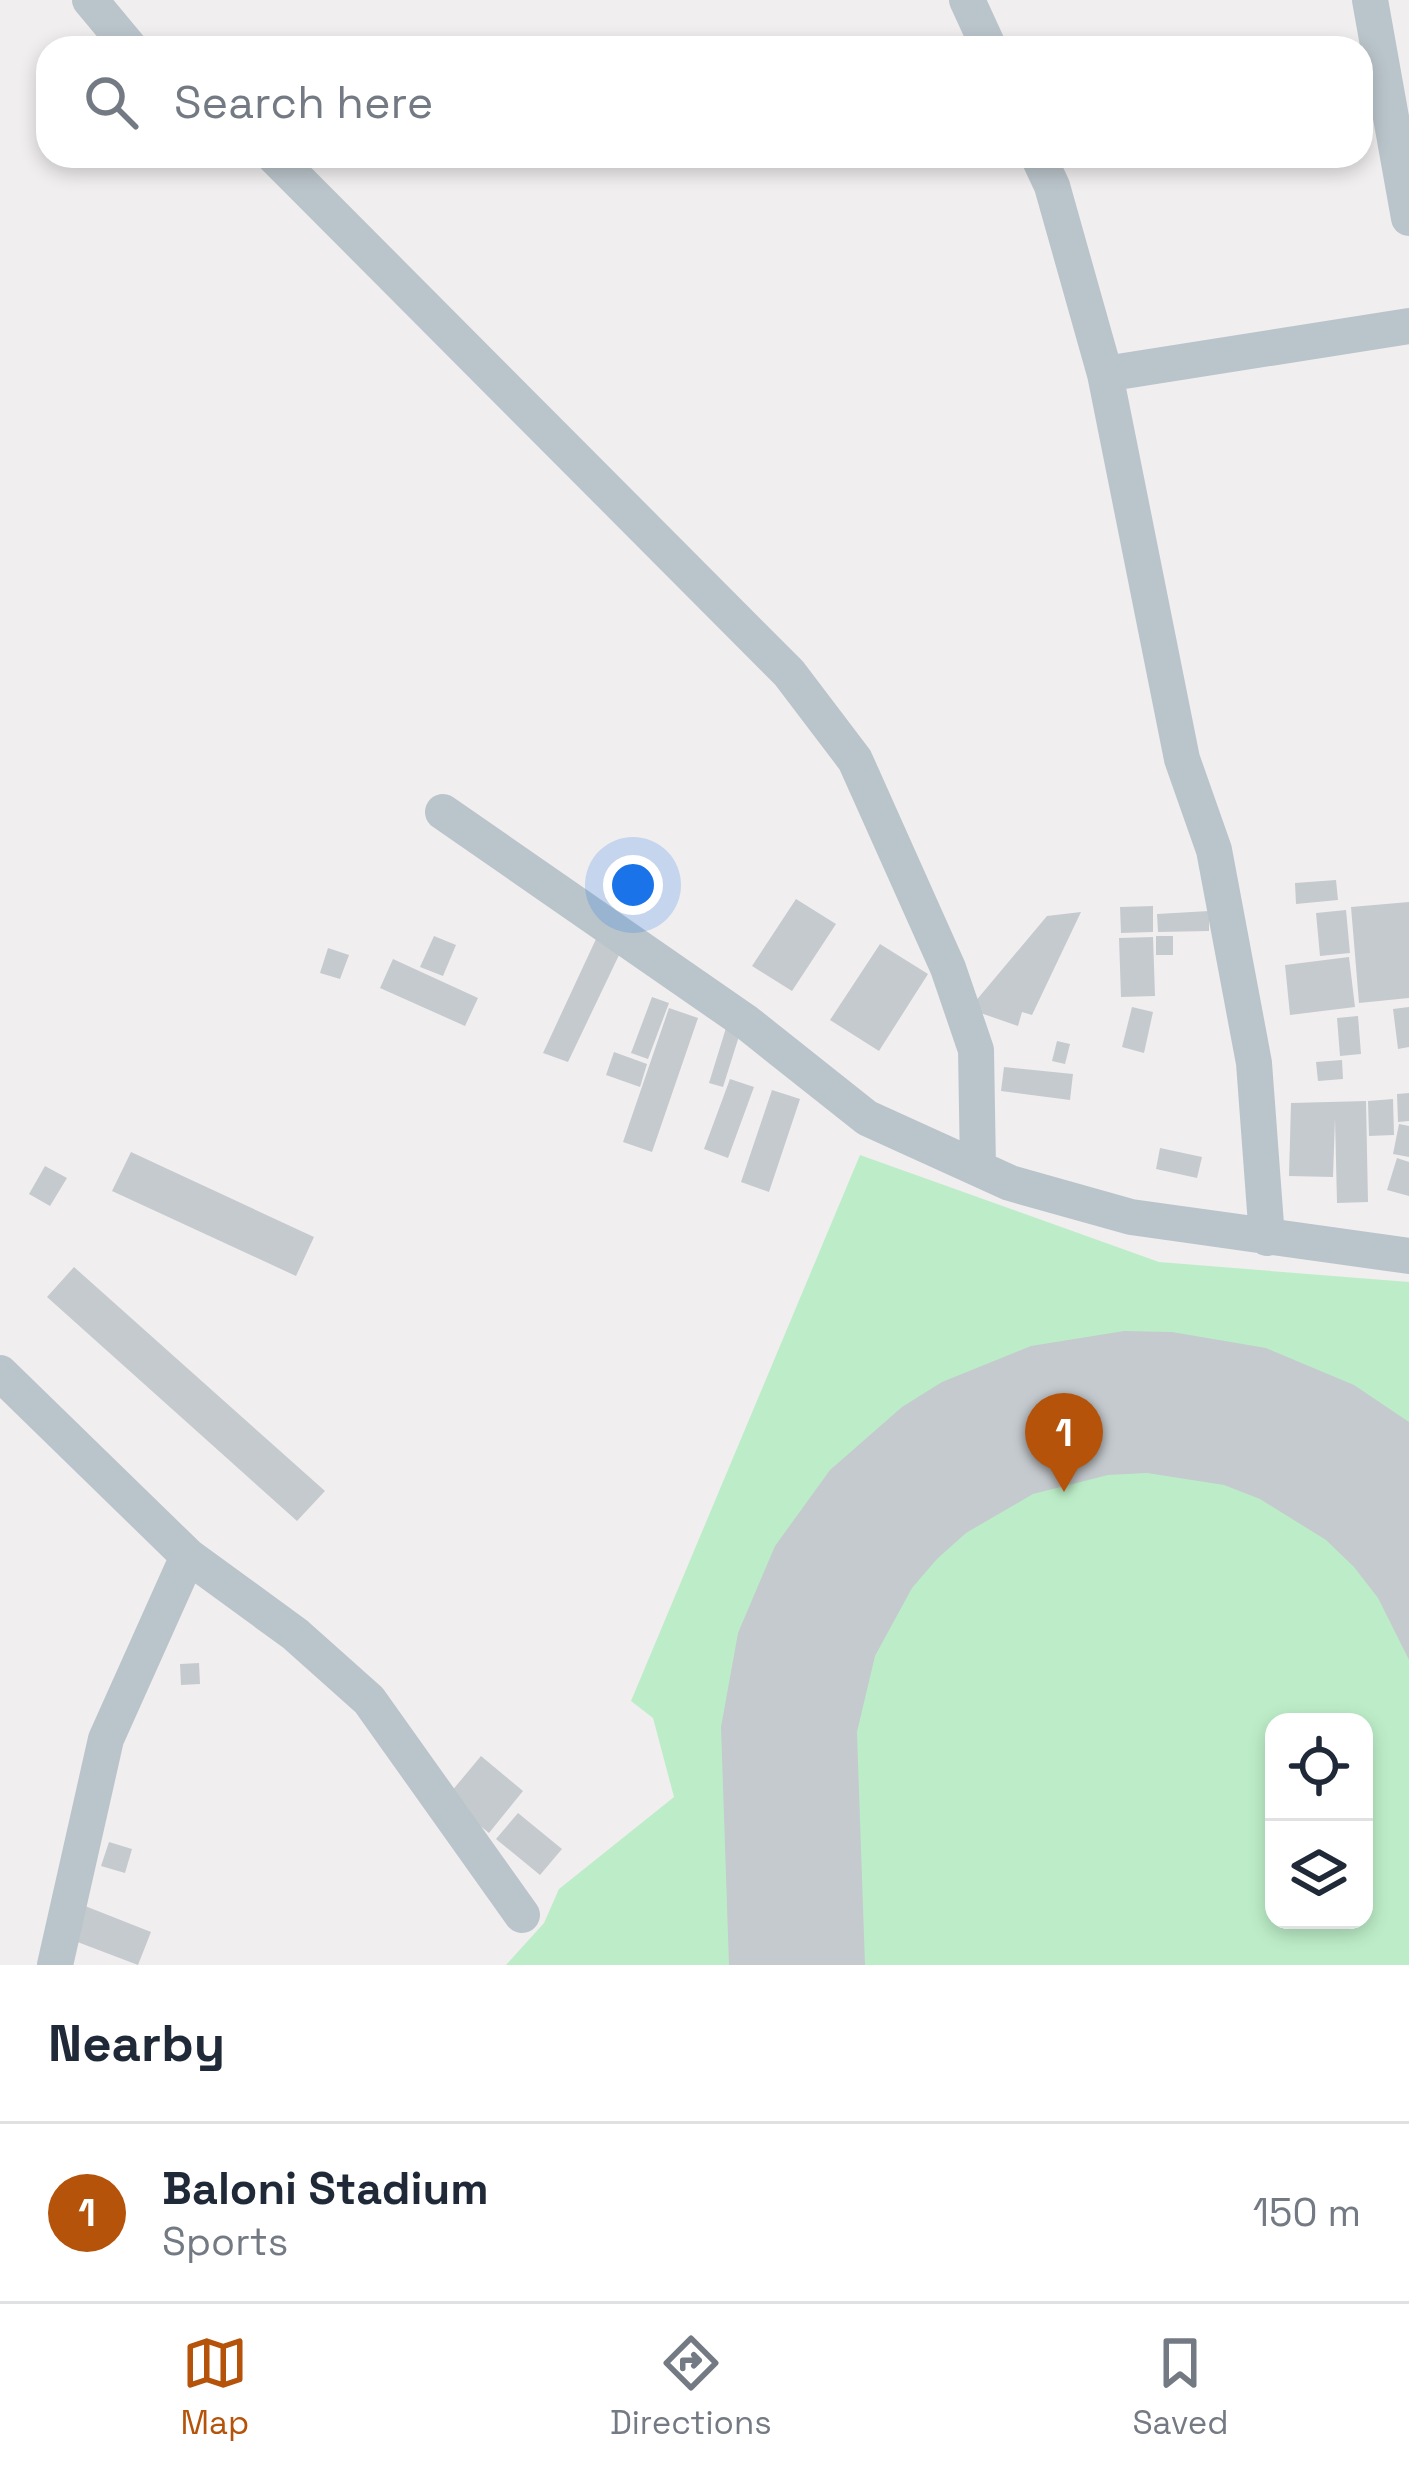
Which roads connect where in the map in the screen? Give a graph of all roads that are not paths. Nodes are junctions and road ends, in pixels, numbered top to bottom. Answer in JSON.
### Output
{"nodes":[{"id":1,"x":90,"y":0,"type":"edge"},
{"id":2,"x":967,"y":0,"type":"edge"},
{"id":3,"x":1370,"y":0,"type":"edge"},
{"id":4,"x":120,"y":36,"type":"edge"},
{"id":5,"x":984,"y":36,"type":"edge"},
{"id":6,"x":286,"y":168,"type":"edge"},
{"id":7,"x":1044,"y":168,"type":"edge"},
{"id":8,"x":1409,"y":218,"type":"edge"},
{"id":9,"x":1409,"y":326,"type":"edge"},
{"id":10,"x":1105,"y":374,"type":"junction"},
{"id":11,"x":443,"y":812,"type":"dead end"},
{"id":12,"x":978,"y":1168,"type":"junction"},
{"id":13,"x":1267,"y":1238,"type":"junction"},
{"id":14,"x":1409,"y":1256,"type":"edge"},
{"id":15,"x":0,"y":1372,"type":"edge"},
{"id":16,"x":188,"y":1556,"type":"junction"},
{"id":17,"x":522,"y":1916,"type":"dead end"},
{"id":18,"x":55,"y":1965,"type":"edge"}],
"edges":[{"from":1,"to":4,"type":"street"},
{"from":2,"to":5,"type":"street"},
{"from":3,"to":8,"type":"street"},
{"from":6,"to":12,"type":"street"},
{"from":7,"to":10,"type":"street"},
{"from":9,"to":10,"type":"street"},
{"from":10,"to":13,"type":"street"},
{"from":11,"to":12,"type":"street"},
{"from":12,"to":13,"type":"street"},
{"from":13,"to":14,"type":"street"},
{"from":15,"to":16,"type":"street"},
{"from":16,"to":17,"type":"street"},
{"from":16,"to":18,"type":"street"}]}
